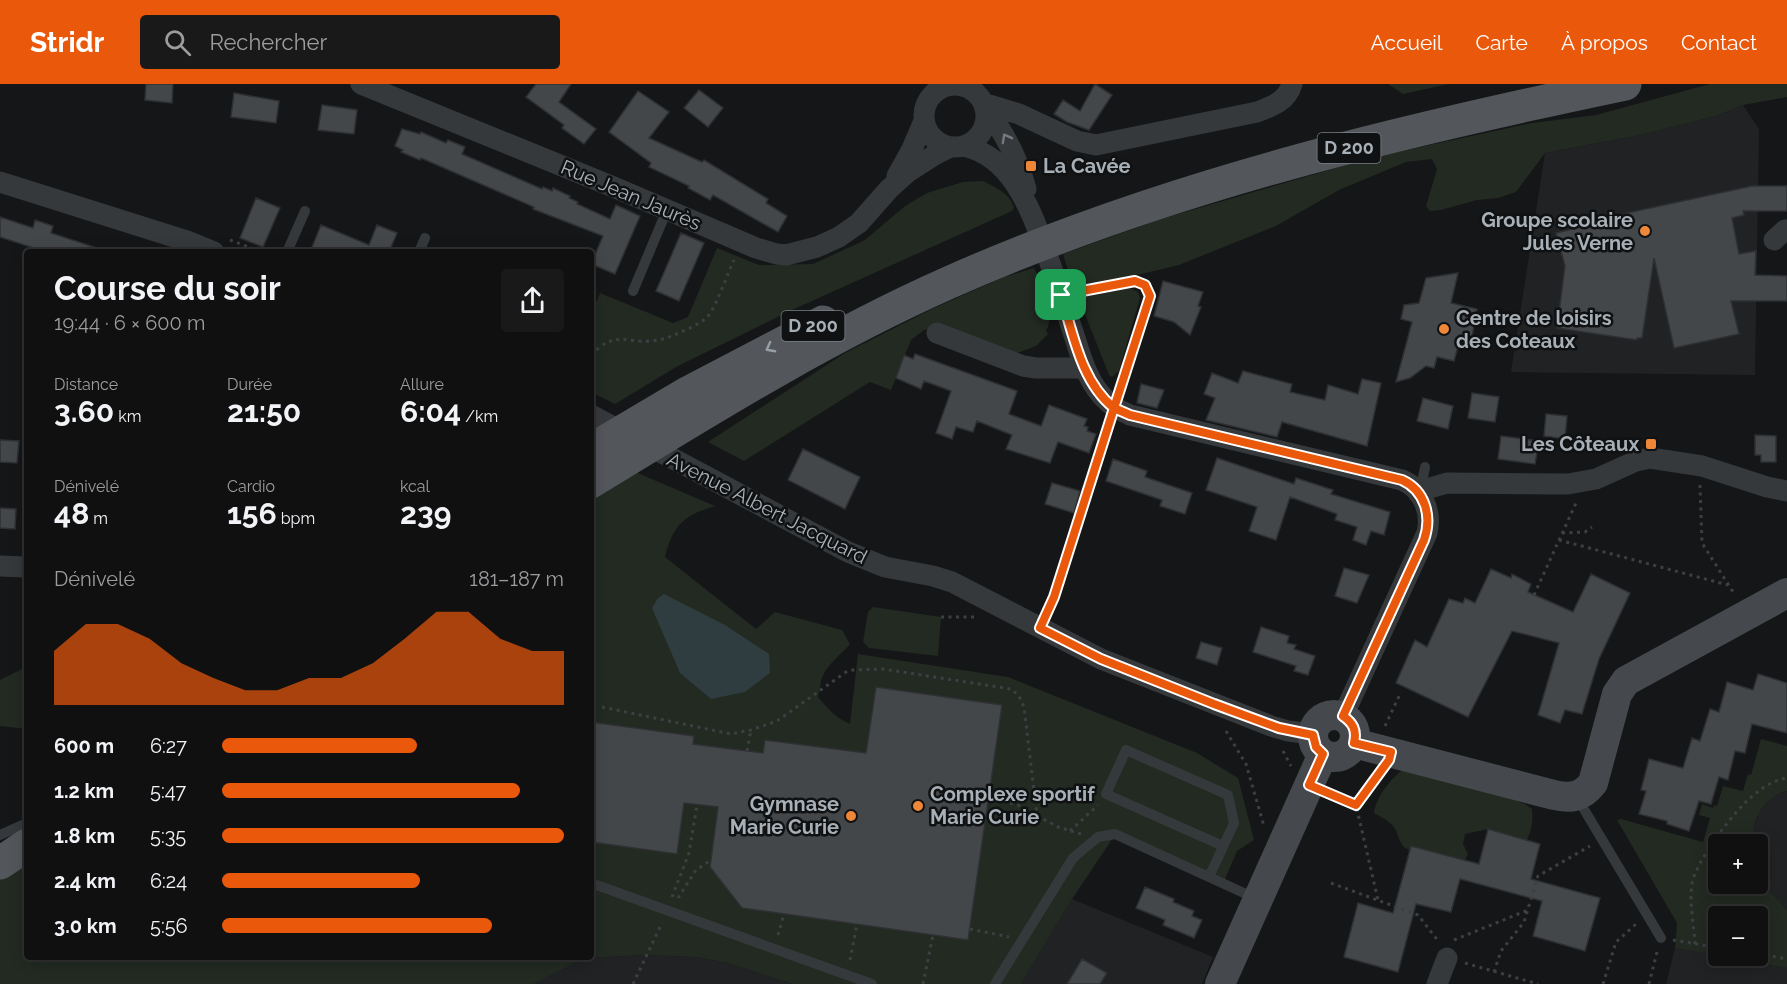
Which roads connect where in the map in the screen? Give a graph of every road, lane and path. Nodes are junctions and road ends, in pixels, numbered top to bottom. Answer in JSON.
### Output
{"nodes":[{"id":1,"x":360,"y":84,"type":"edge"},
{"id":2,"x":920,"y":84,"type":"edge"},
{"id":3,"x":1292,"y":84,"type":"edge"},
{"id":4,"x":1542,"y":84,"type":"edge"},
{"id":5,"x":1625,"y":84,"type":"edge"},
{"id":6,"x":963,"y":86,"type":"edge"},
{"id":7,"x":984,"y":105,"type":"junction"},
{"id":8,"x":925,"y":114,"type":"junction"},
{"id":9,"x":957,"y":147,"type":"junction"},
{"id":10,"x":0,"y":182,"type":"edge"},
{"id":11,"x":889,"y":189,"type":"junction"},
{"id":12,"x":667,"y":210,"type":"junction"},
{"id":13,"x":305,"y":211,"type":"dead end"},
{"id":14,"x":1031,"y":213,"type":"junction"},
{"id":15,"x":1076,"y":221,"type":"junction"},
{"id":16,"x":425,"y":238,"type":"dead end"},
{"id":17,"x":742,"y":242,"type":"junction"},
{"id":18,"x":207,"y":249,"type":"edge"},
{"id":19,"x":288,"y":249,"type":"edge"},
{"id":20,"x":420,"y":249,"type":"edge"},
{"id":21,"x":976,"y":261,"type":"junction"},
{"id":22,"x":633,"y":291,"type":"dead end"},
{"id":23,"x":1061,"y":295,"type":"junction"},
{"id":24,"x":937,"y":333,"type":"dead end"},
{"id":25,"x":594,"y":352,"type":"edge"},
{"id":26,"x":1084,"y":368,"type":"junction"},
{"id":27,"x":1114,"y":408,"type":"junction"},
{"id":28,"x":594,"y":417,"type":"edge"},
{"id":29,"x":594,"y":448,"type":"edge"},
{"id":30,"x":1702,"y":466,"type":"junction"},
{"id":31,"x":1425,"y":467,"type":"dead end"},
{"id":32,"x":594,"y":480,"type":"edge"},
{"id":33,"x":1787,"y":491,"type":"edge"},
{"id":34,"x":1419,"y":494,"type":"junction"},
{"id":35,"x":1577,"y":501,"type":"dead end"},
{"id":36,"x":1592,"y":527,"type":"dead end"},
{"id":37,"x":1562,"y":533,"type":"junction"},
{"id":38,"x":1559,"y":540,"type":"junction"},
{"id":39,"x":0,"y":566,"type":"edge"},
{"id":40,"x":24,"y":567,"type":"edge"},
{"id":41,"x":1728,"y":585,"type":"junction"},
{"id":42,"x":1787,"y":593,"type":"edge"},
{"id":43,"x":1534,"y":595,"type":"dead end"},
{"id":44,"x":1744,"y":616,"type":"junction"},
{"id":45,"x":1040,"y":628,"type":"junction"},
{"id":46,"x":1401,"y":692,"type":"dead end"},
{"id":47,"x":602,"y":707,"type":"dead end"},
{"id":48,"x":1349,"y":729,"type":"junction"},
{"id":49,"x":751,"y":730,"type":"junction"},
{"id":50,"x":1226,"y":731,"type":"dead end"},
{"id":51,"x":1318,"y":744,"type":"junction"},
{"id":52,"x":1282,"y":749,"type":"dead end"},
{"id":53,"x":747,"y":751,"type":"dead end"},
{"id":54,"x":1391,"y":752,"type":"junction"},
{"id":55,"x":1787,"y":778,"type":"edge"},
{"id":56,"x":1309,"y":785,"type":"junction"},
{"id":57,"x":1106,"y":794,"type":"junction"},
{"id":58,"x":1576,"y":796,"type":"junction"},
{"id":59,"x":988,"y":799,"type":"dead end"},
{"id":60,"x":698,"y":805,"type":"dead end"},
{"id":61,"x":1356,"y":805,"type":"junction"},
{"id":62,"x":1038,"y":816,"type":"junction"},
{"id":63,"x":24,"y":824,"type":"edge"},
{"id":64,"x":24,"y":825,"type":"edge"},
{"id":65,"x":1266,"y":830,"type":"dead end"},
{"id":66,"x":1070,"y":831,"type":"junction"},
{"id":67,"x":0,"y":836,"type":"edge"},
{"id":68,"x":1098,"y":837,"type":"junction"},
{"id":69,"x":1602,"y":839,"type":"junction"},
{"id":70,"x":0,"y":840,"type":"edge"},
{"id":71,"x":1223,"y":846,"type":"junction"},
{"id":72,"x":24,"y":847,"type":"edge"},
{"id":73,"x":711,"y":860,"type":"dead end"},
{"id":74,"x":0,"y":863,"type":"edge"},
{"id":75,"x":1209,"y":877,"type":"junction"},
{"id":76,"x":1330,"y":883,"type":"dead end"},
{"id":77,"x":594,"y":884,"type":"edge"},
{"id":78,"x":1257,"y":899,"type":"junction"},
{"id":79,"x":1378,"y":900,"type":"junction"},
{"id":80,"x":1528,"y":910,"type":"junction"},
{"id":81,"x":668,"y":911,"type":"junction"},
{"id":82,"x":784,"y":914,"type":"dead end"},
{"id":83,"x":1646,"y":914,"type":"junction"},
{"id":84,"x":857,"y":924,"type":"dead end"},
{"id":85,"x":970,"y":929,"type":"dead end"},
{"id":86,"x":933,"y":934,"type":"dead end"},
{"id":87,"x":1661,"y":938,"type":"junction"},
{"id":88,"x":1023,"y":939,"type":"junction"},
{"id":89,"x":1695,"y":944,"type":"junction"},
{"id":90,"x":1708,"y":946,"type":"edge"},
{"id":91,"x":774,"y":949,"type":"junction"},
{"id":92,"x":1444,"y":952,"type":"junction"},
{"id":93,"x":1768,"y":956,"type":"edge"},
{"id":94,"x":1787,"y":959,"type":"edge"},
{"id":95,"x":1494,"y":972,"type":"junction"},
{"id":96,"x":847,"y":975,"type":"junction"},
{"id":97,"x":633,"y":984,"type":"edge"},
{"id":98,"x":872,"y":984,"type":"edge"},
{"id":99,"x":923,"y":984,"type":"edge"},
{"id":100,"x":995,"y":984,"type":"edge"},
{"id":101,"x":1220,"y":984,"type":"edge"},
{"id":102,"x":1437,"y":984,"type":"edge"},
{"id":103,"x":1538,"y":984,"type":"edge"},
{"id":104,"x":1603,"y":984,"type":"edge"},
{"id":105,"x":1649,"y":984,"type":"edge"}],
"edges":[{"from":1,"to":12,"type":"street","name":"Rue Jean Jaurès"},
{"from":2,"to":8,"type":"street"},
{"from":3,"to":7,"type":"street"},
{"from":4,"to":15,"type":"main road","number":"D 200"},
{"from":5,"to":15,"type":"main road","number":"D 200"},
{"from":6,"to":7,"type":"street"},
{"from":6,"to":8,"type":"street"},
{"from":7,"to":9,"type":"street"},
{"from":14,"to":7,"type":"street","one_way":true},
{"from":8,"to":9,"type":"street"},
{"from":8,"to":11,"type":"street","name":"Rue Jean Jaurès"},
{"from":9,"to":11,"type":"street","name":"Rue Jean Jaurès"},
{"from":9,"to":14,"type":"street"},
{"from":10,"to":18,"type":"street"},
{"from":11,"to":17,"type":"street","name":"Rue Jean Jaurès"},
{"from":12,"to":17,"type":"street","name":"Rue Jean Jaurès"},
{"from":12,"to":22,"type":"lane"},
{"from":13,"to":19,"type":"lane"},
{"from":14,"to":23,"type":"street"},
{"from":15,"to":21,"type":"main road","number":"D 200"},
{"from":16,"to":20,"type":"lane"},
{"from":17,"to":25,"type":"path"},
{"from":21,"to":29,"type":"main road","number":"D 200","one_way":true},
{"from":21,"to":32,"type":"main road","number":"D 200"},
{"from":23,"to":26,"type":"street"},
{"from":23,"to":27,"type":"lane"},
{"from":24,"to":26,"type":"street"},
{"from":26,"to":27,"type":"street"},
{"from":27,"to":34,"type":"street"},
{"from":27,"to":45,"type":"path"},
{"from":28,"to":45,"type":"street","name":"Avenue Albert Jacquard"},
{"from":30,"to":33,"type":"street"},
{"from":30,"to":34,"type":"street"},
{"from":30,"to":41,"type":"path"},
{"from":31,"to":34,"type":"lane"},
{"from":34,"to":48,"type":"street"},
{"from":35,"to":37,"type":"path"},
{"from":36,"to":37,"type":"path"},
{"from":37,"to":38,"type":"path"},
{"from":38,"to":41,"type":"path"},
{"from":38,"to":43,"type":"path"},
{"from":39,"to":40,"type":"street"},
{"from":41,"to":44,"type":"path"},
{"from":42,"to":44,"type":"street"},
{"from":44,"to":58,"type":"street"},
{"from":45,"to":51,"type":"street","name":"Avenue Albert Jacquard"},
{"from":46,"to":54,"type":"path"},
{"from":47,"to":49,"type":"path"},
{"from":48,"to":51,"type":"street"},
{"from":48,"to":54,"type":"street"},
{"from":49,"to":53,"type":"path"},
{"from":49,"to":62,"type":"path"},
{"from":50,"to":65,"type":"path"},
{"from":51,"to":56,"type":"street"},
{"from":52,"to":56,"type":"path"},
{"from":54,"to":58,"type":"street"},
{"from":54,"to":61,"type":"path"},
{"from":55,"to":89,"type":"path"},
{"from":56,"to":61,"type":"path"},
{"from":56,"to":78,"type":"street"},
{"from":57,"to":66,"type":"path"},
{"from":57,"to":71,"type":"lane"},
{"from":57,"to":71,"type":"lane"},
{"from":58,"to":69,"type":"lane"},
{"from":59,"to":62,"type":"path"},
{"from":60,"to":81,"type":"path"},
{"from":61,"to":79,"type":"path"},
{"from":62,"to":66,"type":"path"},
{"from":63,"to":67,"type":"lane"},
{"from":64,"to":70,"type":"main road"},
{"from":66,"to":68,"type":"path"},
{"from":68,"to":75,"type":"lane"},
{"from":68,"to":88,"type":"lane"},
{"from":69,"to":80,"type":"path"},
{"from":69,"to":83,"type":"lane"},
{"from":71,"to":75,"type":"lane"},
{"from":72,"to":74,"type":"main road"},
{"from":73,"to":81,"type":"path"},
{"from":75,"to":78,"type":"lane"},
{"from":76,"to":79,"type":"path"},
{"from":77,"to":81,"type":"lane"},
{"from":78,"to":101,"type":"street"},
{"from":79,"to":92,"type":"path"},
{"from":80,"to":92,"type":"path"},
{"from":80,"to":95,"type":"path"},
{"from":81,"to":91,"type":"lane"},
{"from":81,"to":97,"type":"path"},
{"from":82,"to":91,"type":"path"},
{"from":83,"to":87,"type":"lane"},
{"from":83,"to":104,"type":"path"},
{"from":84,"to":96,"type":"path"},
{"from":85,"to":88,"type":"path"},
{"from":86,"to":99,"type":"path"},
{"from":87,"to":89,"type":"path"},
{"from":87,"to":105,"type":"path"},
{"from":88,"to":100,"type":"lane"},
{"from":89,"to":90,"type":"path"},
{"from":91,"to":96,"type":"lane"},
{"from":92,"to":95,"type":"path"},
{"from":92,"to":102,"type":"street"},
{"from":93,"to":94,"type":"path"},
{"from":95,"to":103,"type":"path"},
{"from":96,"to":98,"type":"lane"}]}
